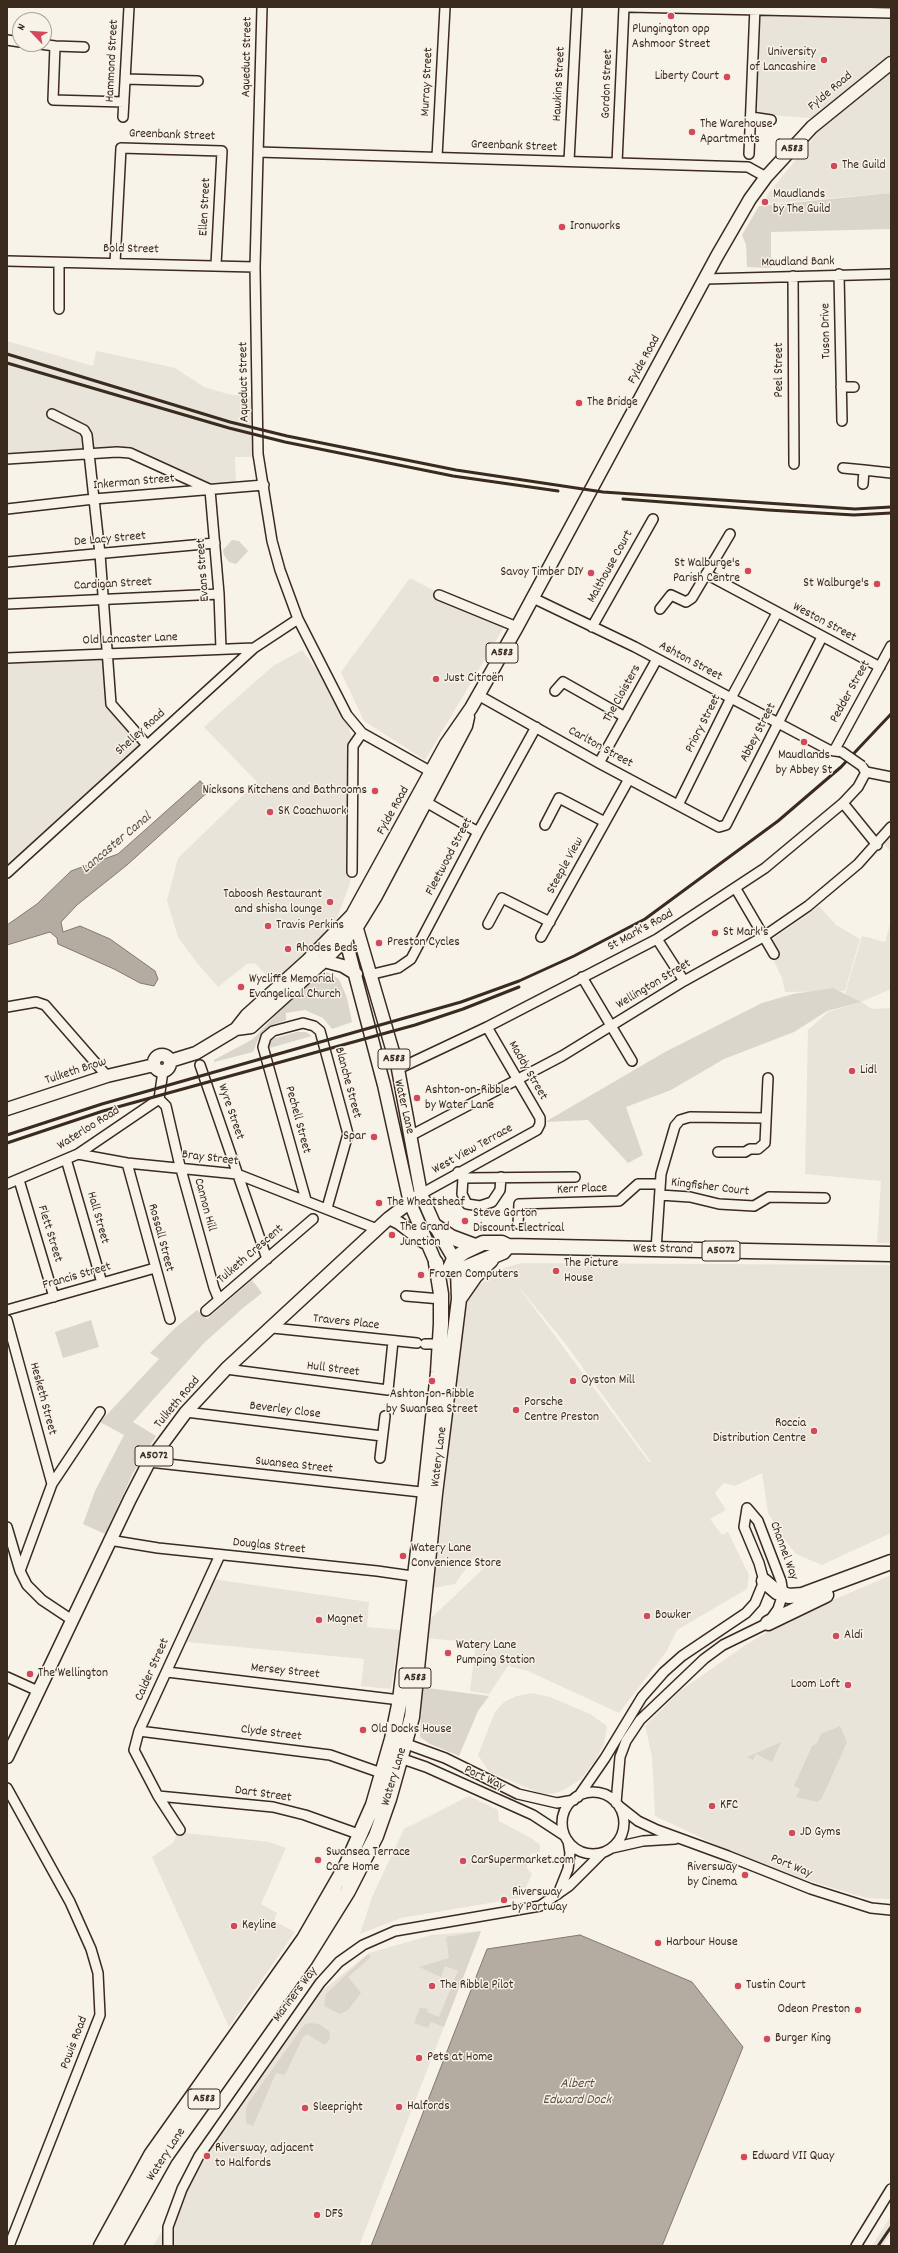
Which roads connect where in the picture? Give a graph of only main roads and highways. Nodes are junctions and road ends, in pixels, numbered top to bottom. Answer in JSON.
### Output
{"nodes":[{"id":1,"x":891,"y":63,"type":"edge"},
{"id":2,"x":435,"y":774,"type":"junction"},
{"id":3,"x":352,"y":915,"type":"junction"},
{"id":4,"x":342,"y":926,"type":"junction"},
{"id":5,"x":357,"y":927,"type":"junction"},
{"id":6,"x":346,"y":940,"type":"junction"},
{"id":7,"x":324,"y":961,"type":"junction"},
{"id":8,"x":356,"y":974,"type":"junction"},
{"id":9,"x":236,"y":1029,"type":"junction"},
{"id":10,"x":7,"y":1109,"type":"edge"},
{"id":11,"x":406,"y":1181,"type":"junction"},
{"id":12,"x":421,"y":1194,"type":"junction"},
{"id":13,"x":410,"y":1203,"type":"junction"},
{"id":14,"x":389,"y":1218,"type":"junction"},
{"id":15,"x":435,"y":1226,"type":"junction"},
{"id":16,"x":427,"y":1245,"type":"junction"},
{"id":17,"x":475,"y":1246,"type":"junction"},
{"id":18,"x":508,"y":1246,"type":"junction"},
{"id":19,"x":891,"y":1254,"type":"edge"},
{"id":20,"x":492,"y":1256,"type":"junction"},
{"id":21,"x":436,"y":1263,"type":"junction"},
{"id":22,"x":454,"y":1267,"type":"junction"},
{"id":23,"x":459,"y":1299,"type":"junction"},
{"id":24,"x":441,"y":1324,"type":"junction"},
{"id":25,"x":446,"y":1345,"type":"junction"},
{"id":26,"x":891,"y":1562,"type":"edge"},
{"id":27,"x":420,"y":1578,"type":"junction"},
{"id":28,"x":764,"y":1581,"type":"road end"},
{"id":29,"x":768,"y":1623,"type":"road end"},
{"id":30,"x":399,"y":1741,"type":"junction"},
{"id":31,"x":7,"y":1757,"type":"edge"},
{"id":32,"x":389,"y":1776,"type":"junction"},
{"id":33,"x":101,"y":2246,"type":"edge"},
{"id":34,"x":115,"y":2246,"type":"edge"}],
"edges":[{"from":1,"to":2,"type":"main road","name":"Fylde Road","number":"A583"},
{"from":2,"to":3,"type":"main road","name":"Fylde Road","number":"A583"},
{"from":2,"to":5,"type":"main road","name":"Fylde Road","number":"A583"},
{"from":3,"to":4,"type":"main road","name":"Fylde Road","number":"A583"},
{"from":3,"to":5,"type":"main road","name":"Water Lane"},
{"from":4,"to":6,"type":"main road","name":"Water Lane","number":"A583"},
{"from":4,"to":9,"type":"main road","name":"Tulketh Brow"},
{"from":5,"to":6,"type":"main road","name":"Tulketh Brow","number":"A583"},
{"from":5,"to":12,"type":"main road","name":"Water Lane","number":"A583"},
{"from":6,"to":7,"type":"main road","name":"Tulketh Brow"},
{"from":6,"to":8,"type":"main road","name":"Water Lane","number":"A583"},
{"from":7,"to":8,"type":"main road"},
{"from":7,"to":9,"type":"main road","name":"Tulketh Brow"},
{"from":8,"to":11,"type":"main road","name":"Water Lane","number":"A583"},
{"from":9,"to":10,"type":"main road","name":"Tulketh Brow"},
{"from":11,"to":13,"type":"main road","name":"Water Lane","number":"A583"},
{"from":11,"to":14,"type":"main road","number":"A5072"},
{"from":12,"to":13,"type":"main road","name":"Tulketh Road","number":"A5072"},
{"from":12,"to":15,"type":"main road","name":"Watery Lane","number":"A583"},
{"from":13,"to":14,"type":"main road","name":"Tulketh Road","number":"A5072"},
{"from":13,"to":16,"type":"main road","name":"Watery Lane","number":"A583"},
{"from":14,"to":16,"type":"main road"},
{"from":14,"to":31,"type":"main road","name":"Tulketh Road","number":"A5072"},
{"from":15,"to":17,"type":"highway","number":"A5072"},
{"from":15,"to":22,"type":"main road","name":"Watery Lane","number":"A583"},
{"from":16,"to":21,"type":"main road","name":"Watery Lane","number":"A583"},
{"from":17,"to":18,"type":"highway","name":"West Strand","number":"A5072"},
{"from":17,"to":22,"type":"highway","name":"West Strand","number":"A5072"},
{"from":18,"to":19,"type":"highway","name":"West Strand","number":"A5072"},
{"from":18,"to":20,"type":"highway"},
{"from":20,"to":22,"type":"highway"},
{"from":20,"to":23,"type":"highway"},
{"from":21,"to":22,"type":"highway"},
{"from":21,"to":24,"type":"highway","name":"Watery Lane","number":"A583"},
{"from":22,"to":23,"type":"highway","name":"Watery Lane","number":"A583"},
{"from":22,"to":24,"type":"highway"},
{"from":23,"to":25,"type":"highway","name":"Watery Lane","number":"A583"},
{"from":24,"to":25,"type":"highway","name":"Watery Lane","number":"A583"},
{"from":25,"to":27,"type":"highway","name":"Watery Lane","number":"A583"},
{"from":26,"to":28,"type":"highway"},
{"from":26,"to":29,"type":"highway"},
{"from":27,"to":30,"type":"highway","name":"Watery Lane","number":"A583"},
{"from":27,"to":30,"type":"highway","name":"Watery Lane","number":"A583"},
{"from":30,"to":32,"type":"highway","name":"Watery Lane","number":"A583"},
{"from":30,"to":32,"type":"highway","name":"Watery Lane","number":"A583"},
{"from":32,"to":33,"type":"highway","name":"Watery Lane","number":"A583"},
{"from":32,"to":34,"type":"highway","name":"Watery Lane","number":"A583"}]}
